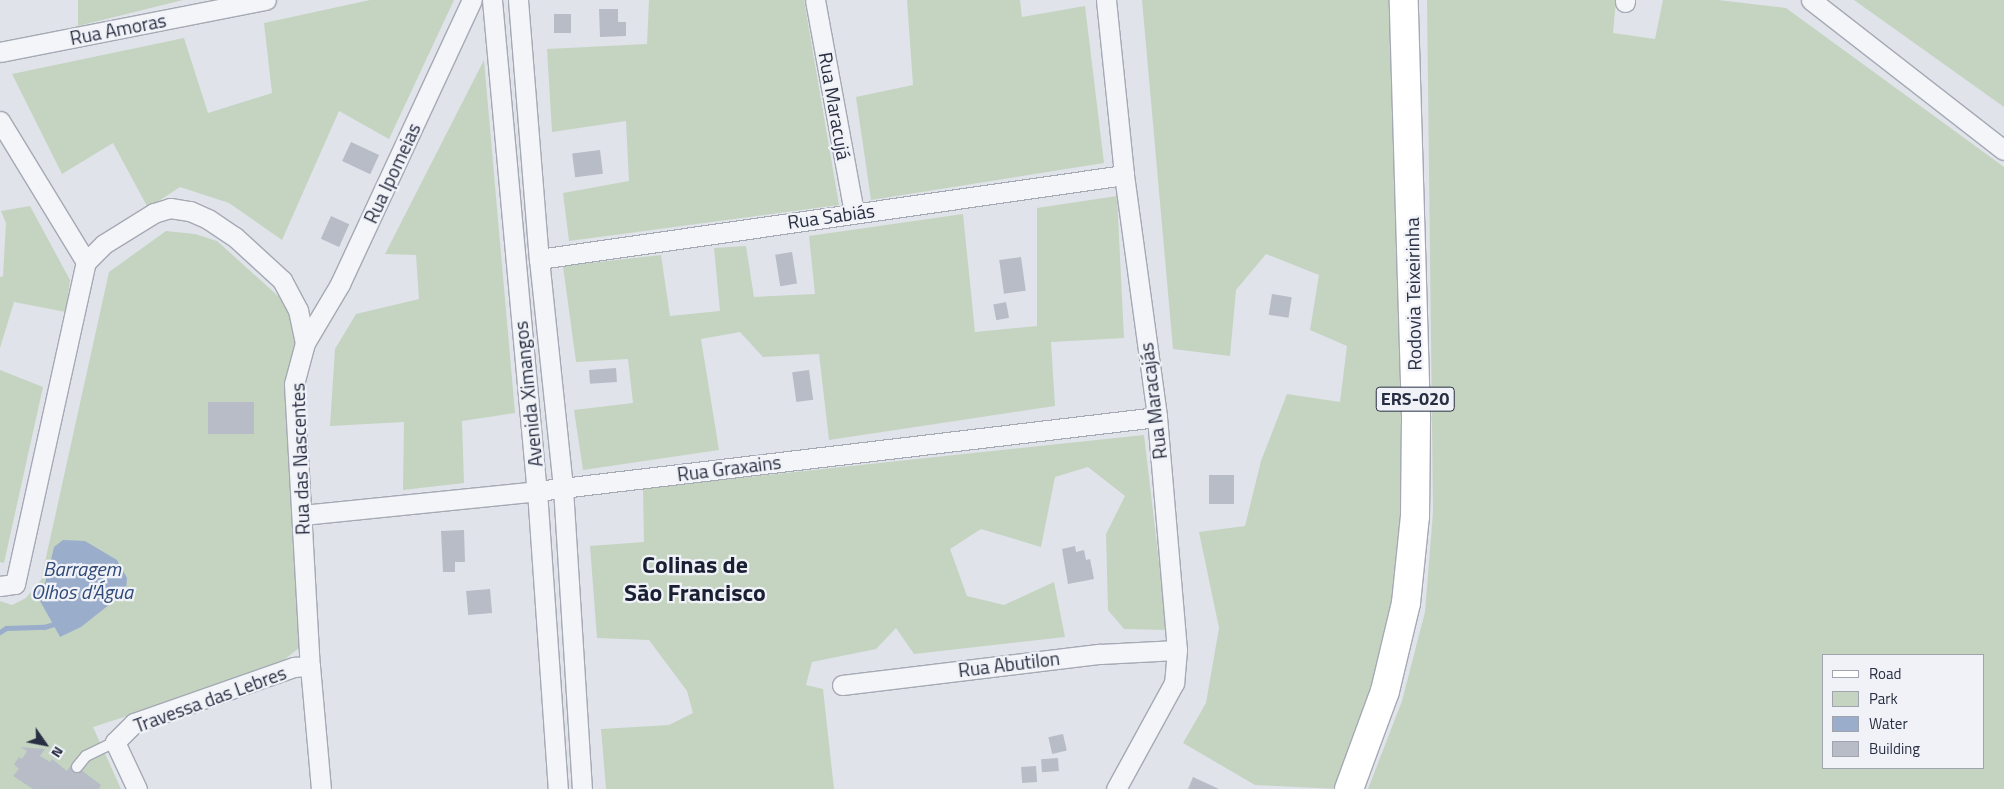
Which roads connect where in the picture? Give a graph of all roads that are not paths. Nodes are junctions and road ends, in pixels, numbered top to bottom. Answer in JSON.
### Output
{"nodes":[{"id":1,"x":266,"y":0,"type":"edge"},
{"id":2,"x":472,"y":0,"type":"edge"},
{"id":3,"x":492,"y":0,"type":"edge"},
{"id":4,"x":518,"y":0,"type":"edge"},
{"id":5,"x":815,"y":0,"type":"edge"},
{"id":6,"x":1106,"y":0,"type":"edge"},
{"id":7,"x":1404,"y":0,"type":"edge"},
{"id":8,"x":1811,"y":0,"type":"edge"},
{"id":9,"x":0,"y":52,"type":"edge"},
{"id":10,"x":0,"y":121,"type":"edge"},
{"id":11,"x":2004,"y":150,"type":"edge"},
{"id":12,"x":1124,"y":175,"type":"junction"},
{"id":13,"x":854,"y":213,"type":"junction"},
{"id":14,"x":539,"y":259,"type":"junction"},
{"id":15,"x":86,"y":262,"type":"junction"},
{"id":16,"x":305,"y":343,"type":"junction"},
{"id":17,"x":1157,"y":417,"type":"junction"},
{"id":18,"x":563,"y":488,"type":"junction"},
{"id":19,"x":537,"y":491,"type":"junction"},
{"id":20,"x":302,"y":515,"type":"junction"},
{"id":21,"x":8,"y":585,"type":"edge"},
{"id":22,"x":1177,"y":650,"type":"junction"},
{"id":23,"x":310,"y":666,"type":"junction"},
{"id":24,"x":842,"y":685,"type":"dead end"},
{"id":25,"x":115,"y":742,"type":"junction"},
{"id":26,"x":77,"y":767,"type":"dead end"},
{"id":27,"x":137,"y":789,"type":"edge"},
{"id":28,"x":321,"y":789,"type":"edge"},
{"id":29,"x":558,"y":789,"type":"edge"},
{"id":30,"x":582,"y":789,"type":"edge"},
{"id":31,"x":1116,"y":789,"type":"edge"},
{"id":32,"x":1349,"y":789,"type":"edge"}],
"edges":[{"from":1,"to":9,"type":"street","name":"Rua Amoras"},
{"from":2,"to":16,"type":"street","name":"Rua Ipomeias"},
{"from":3,"to":19,"type":"street","name":"Avenida Ximangos"},
{"from":4,"to":14,"type":"street","name":"Avenida Ximangos"},
{"from":5,"to":13,"type":"street","name":"Rua Maracujá"},
{"from":6,"to":12,"type":"street","name":"Rua Maracajás"},
{"from":7,"to":32,"type":"main road","name":"Rodovia Teixeirinha","number":"ERS-020"},
{"from":8,"to":11,"type":"street"},
{"from":10,"to":15,"type":"street"},
{"from":12,"to":13,"type":"street","name":"Rua Sabiás"},
{"from":12,"to":17,"type":"street","name":"Rua Maracajás"},
{"from":13,"to":14,"type":"street","name":"Rua Sabiás"},
{"from":14,"to":18,"type":"street","name":"Avenida Ximangos"},
{"from":15,"to":16,"type":"street","name":"Rua das Nascentes"},
{"from":15,"to":21,"type":"street"},
{"from":16,"to":20,"type":"street","name":"Rua das Nascentes"},
{"from":17,"to":18,"type":"street","name":"Rua Graxains"},
{"from":17,"to":22,"type":"street","name":"Rua Maracajás"},
{"from":18,"to":19,"type":"street","name":"Rua Graxains"},
{"from":18,"to":30,"type":"street","name":"Avenida Ximangos"},
{"from":19,"to":20,"type":"street","name":"Rua Graxains"},
{"from":19,"to":29,"type":"street","name":"Avenida Ximangos"},
{"from":20,"to":23,"type":"street","name":"Rua das Nascentes"},
{"from":22,"to":24,"type":"street","name":"Rua Abutilon"},
{"from":22,"to":31,"type":"street","name":"Rua Maracajás"},
{"from":23,"to":25,"type":"street","name":"Travessa das Lebres"},
{"from":23,"to":28,"type":"street","name":"Rua das Nascentes"},
{"from":25,"to":26,"type":"lane"},
{"from":25,"to":27,"type":"street"}]}
